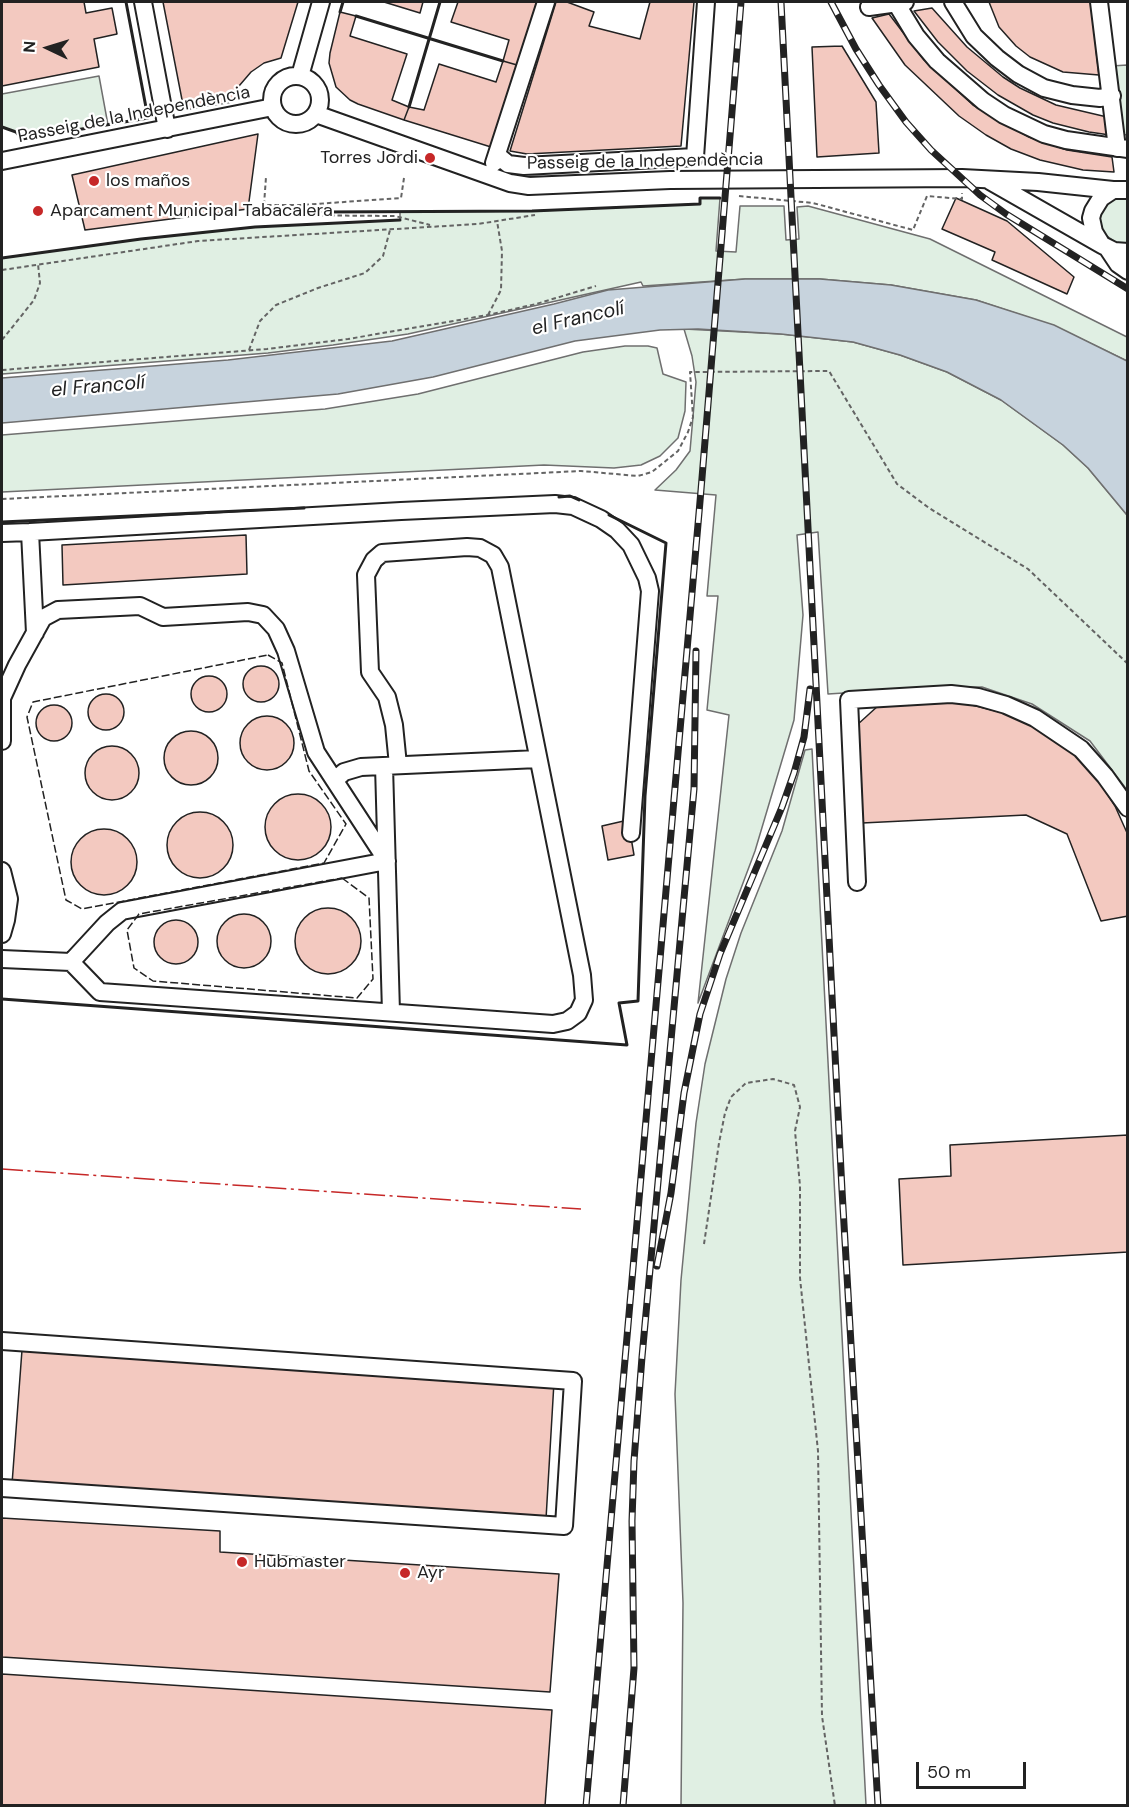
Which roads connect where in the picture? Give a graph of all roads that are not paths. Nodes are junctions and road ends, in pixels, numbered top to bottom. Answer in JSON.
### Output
{"nodes":[{"id":1,"x":143,"y":2,"type":"edge"},
{"id":2,"x":321,"y":2,"type":"edge"},
{"id":3,"x":546,"y":2,"type":"edge"},
{"id":4,"x":706,"y":2,"type":"edge"},
{"id":5,"x":900,"y":2,"type":"edge"},
{"id":6,"x":953,"y":2,"type":"edge"},
{"id":7,"x":1099,"y":2,"type":"edge"},
{"id":8,"x":869,"y":7,"type":"dead end"},
{"id":9,"x":300,"y":76,"type":"junction"},
{"id":10,"x":1112,"y":96,"type":"junction"},
{"id":11,"x":273,"y":108,"type":"junction"},
{"id":12,"x":316,"y":114,"type":"junction"},
{"id":13,"x":167,"y":129,"type":"junction"},
{"id":14,"x":1122,"y":149,"type":"edge"},
{"id":15,"x":497,"y":154,"type":"junction"},
{"id":16,"x":2,"y":161,"type":"edge"},
{"id":17,"x":490,"y":176,"type":"junction"},
{"id":18,"x":1128,"y":176,"type":"edge"},
{"id":19,"x":987,"y":179,"type":"junction"},
{"id":20,"x":1119,"y":190,"type":"edge"},
{"id":21,"x":1105,"y":247,"type":"junction"},
{"id":22,"x":1128,"y":252,"type":"edge"},
{"id":23,"x":1128,"y":271,"type":"edge"},
{"id":24,"x":30,"y":532,"type":"junction"},
{"id":25,"x":2,"y":533,"type":"edge"},
{"id":26,"x":35,"y":633,"type":"junction"},
{"id":27,"x":2,"y":698,"type":"edge"},
{"id":28,"x":2,"y":741,"type":"edge"},
{"id":29,"x":538,"y":759,"type":"junction"},
{"id":30,"x":391,"y":766,"type":"junction"},
{"id":31,"x":334,"y":780,"type":"junction"},
{"id":32,"x":1128,"y":808,"type":"edge"},
{"id":33,"x":631,"y":833,"type":"dead end"},
{"id":34,"x":387,"y":861,"type":"junction"},
{"id":35,"x":2,"y":871,"type":"edge"},
{"id":36,"x":857,"y":882,"type":"dead end"},
{"id":37,"x":2,"y":934,"type":"edge"},
{"id":38,"x":2,"y":959,"type":"edge"},
{"id":39,"x":71,"y":962,"type":"junction"},
{"id":40,"x":391,"y":1012,"type":"junction"},
{"id":41,"x":2,"y":1341,"type":"edge"},
{"id":42,"x":2,"y":1488,"type":"edge"}],
"edges":[{"from":1,"to":13,"type":"street"},
{"from":2,"to":9,"type":"street"},
{"from":3,"to":15,"type":"street"},
{"from":4,"to":15,"type":"street"},
{"from":5,"to":8,"type":"street"},
{"from":5,"to":14,"type":"street"},
{"from":6,"to":10,"type":"street"},
{"from":7,"to":10,"type":"street"},
{"from":9,"to":11,"type":"street"},
{"from":9,"to":12,"type":"street"},
{"from":10,"to":14,"type":"street"},
{"from":11,"to":12,"type":"street"},
{"from":11,"to":13,"type":"street","name":"Passeig de la Independència"},
{"from":12,"to":17,"type":"street","name":"Passeig de la Independència"},
{"from":13,"to":16,"type":"street","name":"Passeig de la Independència"},
{"from":15,"to":17,"type":"street"},
{"from":17,"to":19,"type":"street","name":"Passeig de la Independència"},
{"from":18,"to":20,"type":"street"},
{"from":19,"to":20,"type":"street","name":"Passeig de la Independència"},
{"from":19,"to":21,"type":"street","name":"Passeig de la Independència"},
{"from":20,"to":21,"type":"street"},
{"from":21,"to":22,"type":"street"},
{"from":21,"to":23,"type":"street"},
{"from":24,"to":25,"type":"street"},
{"from":24,"to":26,"type":"street"},
{"from":24,"to":33,"type":"street"},
{"from":26,"to":27,"type":"street"},
{"from":26,"to":31,"type":"street"},
{"from":27,"to":28,"type":"street"},
{"from":29,"to":30,"type":"street"},
{"from":29,"to":30,"type":"street"},
{"from":29,"to":40,"type":"street"},
{"from":30,"to":31,"type":"street"},
{"from":30,"to":34,"type":"street"},
{"from":31,"to":34,"type":"street"},
{"from":32,"to":36,"type":"street"},
{"from":34,"to":39,"type":"street"},
{"from":34,"to":40,"type":"street"},
{"from":35,"to":37,"type":"street"},
{"from":38,"to":39,"type":"street"},
{"from":39,"to":40,"type":"street"},
{"from":41,"to":42,"type":"street"}]}
